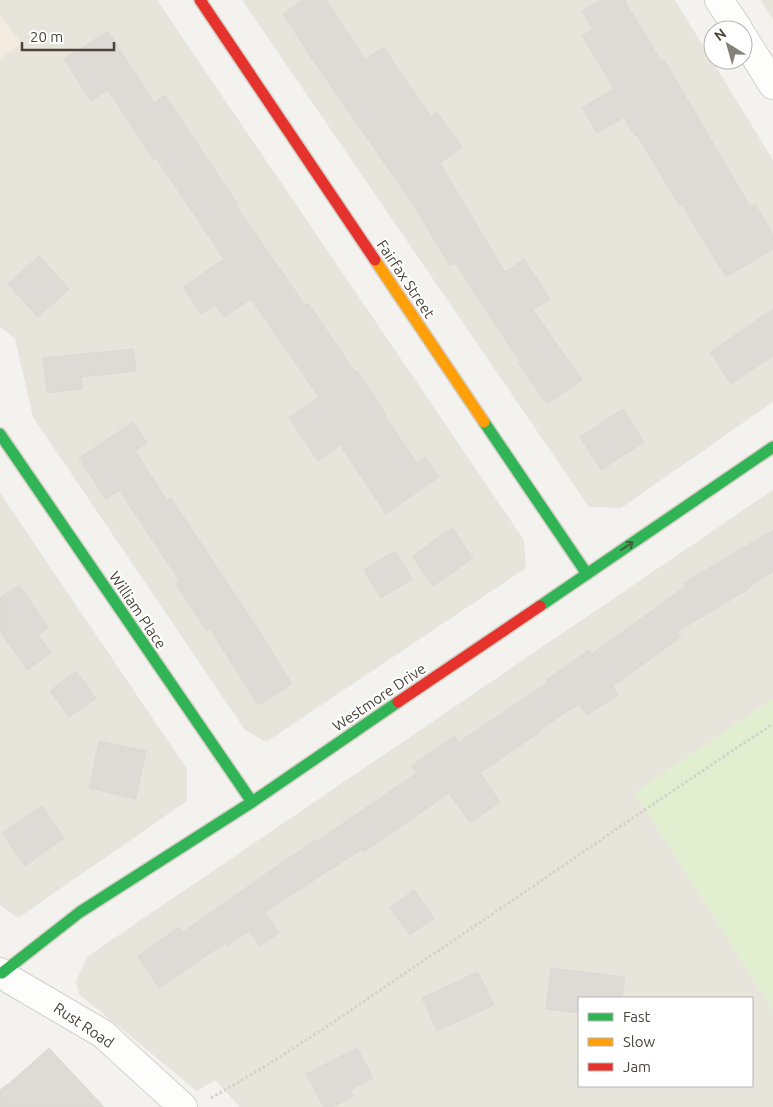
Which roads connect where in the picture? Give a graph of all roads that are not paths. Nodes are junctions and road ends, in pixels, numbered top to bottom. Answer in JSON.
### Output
{"nodes":[{"id":1,"x":200,"y":0,"type":"edge"},
{"id":2,"x":719,"y":0,"type":"edge"},
{"id":3,"x":732,"y":20,"type":"edge"},
{"id":4,"x":753,"y":53,"type":"edge"},
{"id":5,"x":773,"y":85,"type":"edge"},
{"id":6,"x":0,"y":434,"type":"edge"},
{"id":7,"x":773,"y":447,"type":"edge"},
{"id":8,"x":586,"y":574,"type":"junction"},
{"id":9,"x":252,"y":802,"type":"junction"},
{"id":10,"x":1,"y":972,"type":"edge"},
{"id":11,"x":193,"y":1105,"type":"edge"}],
"edges":[{"from":1,"to":8,"type":"street","name":"Fairfax Street"},
{"from":2,"to":3,"type":"street"},
{"from":4,"to":5,"type":"street"},
{"from":6,"to":9,"type":"street","name":"William Place"},
{"from":8,"to":7,"type":"street","name":"Westmore Drive","one_way":true},
{"from":8,"to":9,"type":"street","name":"Westmore Drive"},
{"from":9,"to":10,"type":"street","name":"Westmore Drive"},
{"from":10,"to":11,"type":"street","name":"Rust Road"}]}
